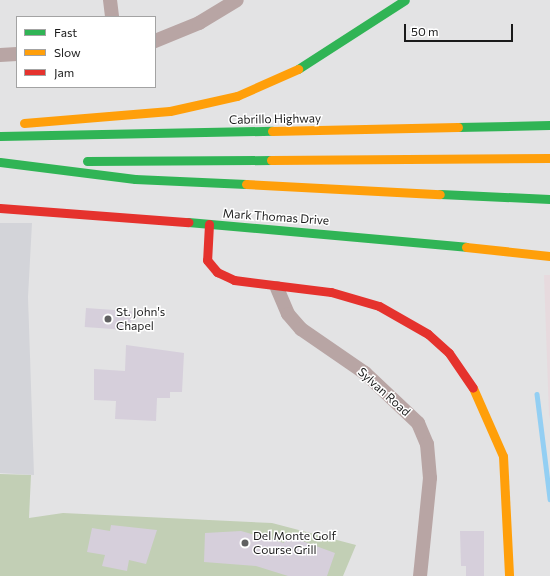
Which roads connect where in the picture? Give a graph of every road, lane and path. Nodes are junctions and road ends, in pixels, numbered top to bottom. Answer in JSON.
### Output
{"nodes":[{"id":1,"x":110,"y":0,"type":"edge"},
{"id":2,"x":237,"y":0,"type":"edge"},
{"id":3,"x":405,"y":0,"type":"edge"},
{"id":4,"x":112,"y":16,"type":"edge"},
{"id":5,"x":156,"y":41,"type":"edge"},
{"id":6,"x":16,"y":54,"type":"edge"},
{"id":7,"x":0,"y":55,"type":"edge"},
{"id":8,"x":15,"y":124,"type":"dead end"},
{"id":9,"x":550,"y":125,"type":"edge"},
{"id":10,"x":0,"y":136,"type":"edge"},
{"id":11,"x":550,"y":158,"type":"edge"},
{"id":12,"x":0,"y":161,"type":"edge"},
{"id":13,"x":518,"y":198,"type":"junction"},
{"id":14,"x":550,"y":199,"type":"edge"},
{"id":15,"x":550,"y":205,"type":"edge"},
{"id":16,"x":0,"y":208,"type":"edge"},
{"id":17,"x":209,"y":224,"type":"junction"},
{"id":18,"x":550,"y":256,"type":"edge"},
{"id":19,"x":277,"y":288,"type":"junction"},
{"id":20,"x":420,"y":576,"type":"edge"},
{"id":21,"x":509,"y":576,"type":"edge"}],
"edges":[{"from":1,"to":4,"type":"street"},
{"from":2,"to":5,"type":"street"},
{"from":3,"to":8,"type":"main road"},
{"from":6,"to":7,"type":"street"},
{"from":9,"to":10,"type":"main road","name":"Cabrillo Highway"},
{"from":11,"to":12,"type":"main road"},
{"from":12,"to":13,"type":"main road"},
{"from":13,"to":14,"type":"main road"},
{"from":13,"to":15,"type":"main road"},
{"from":16,"to":17,"type":"main road","name":"Mark Thomas Drive"},
{"from":17,"to":18,"type":"main road","name":"Mark Thomas Drive"},
{"from":17,"to":19,"type":"main road"},
{"from":19,"to":20,"type":"street","name":"Sylvan Road"},
{"from":19,"to":21,"type":"main road"}]}
